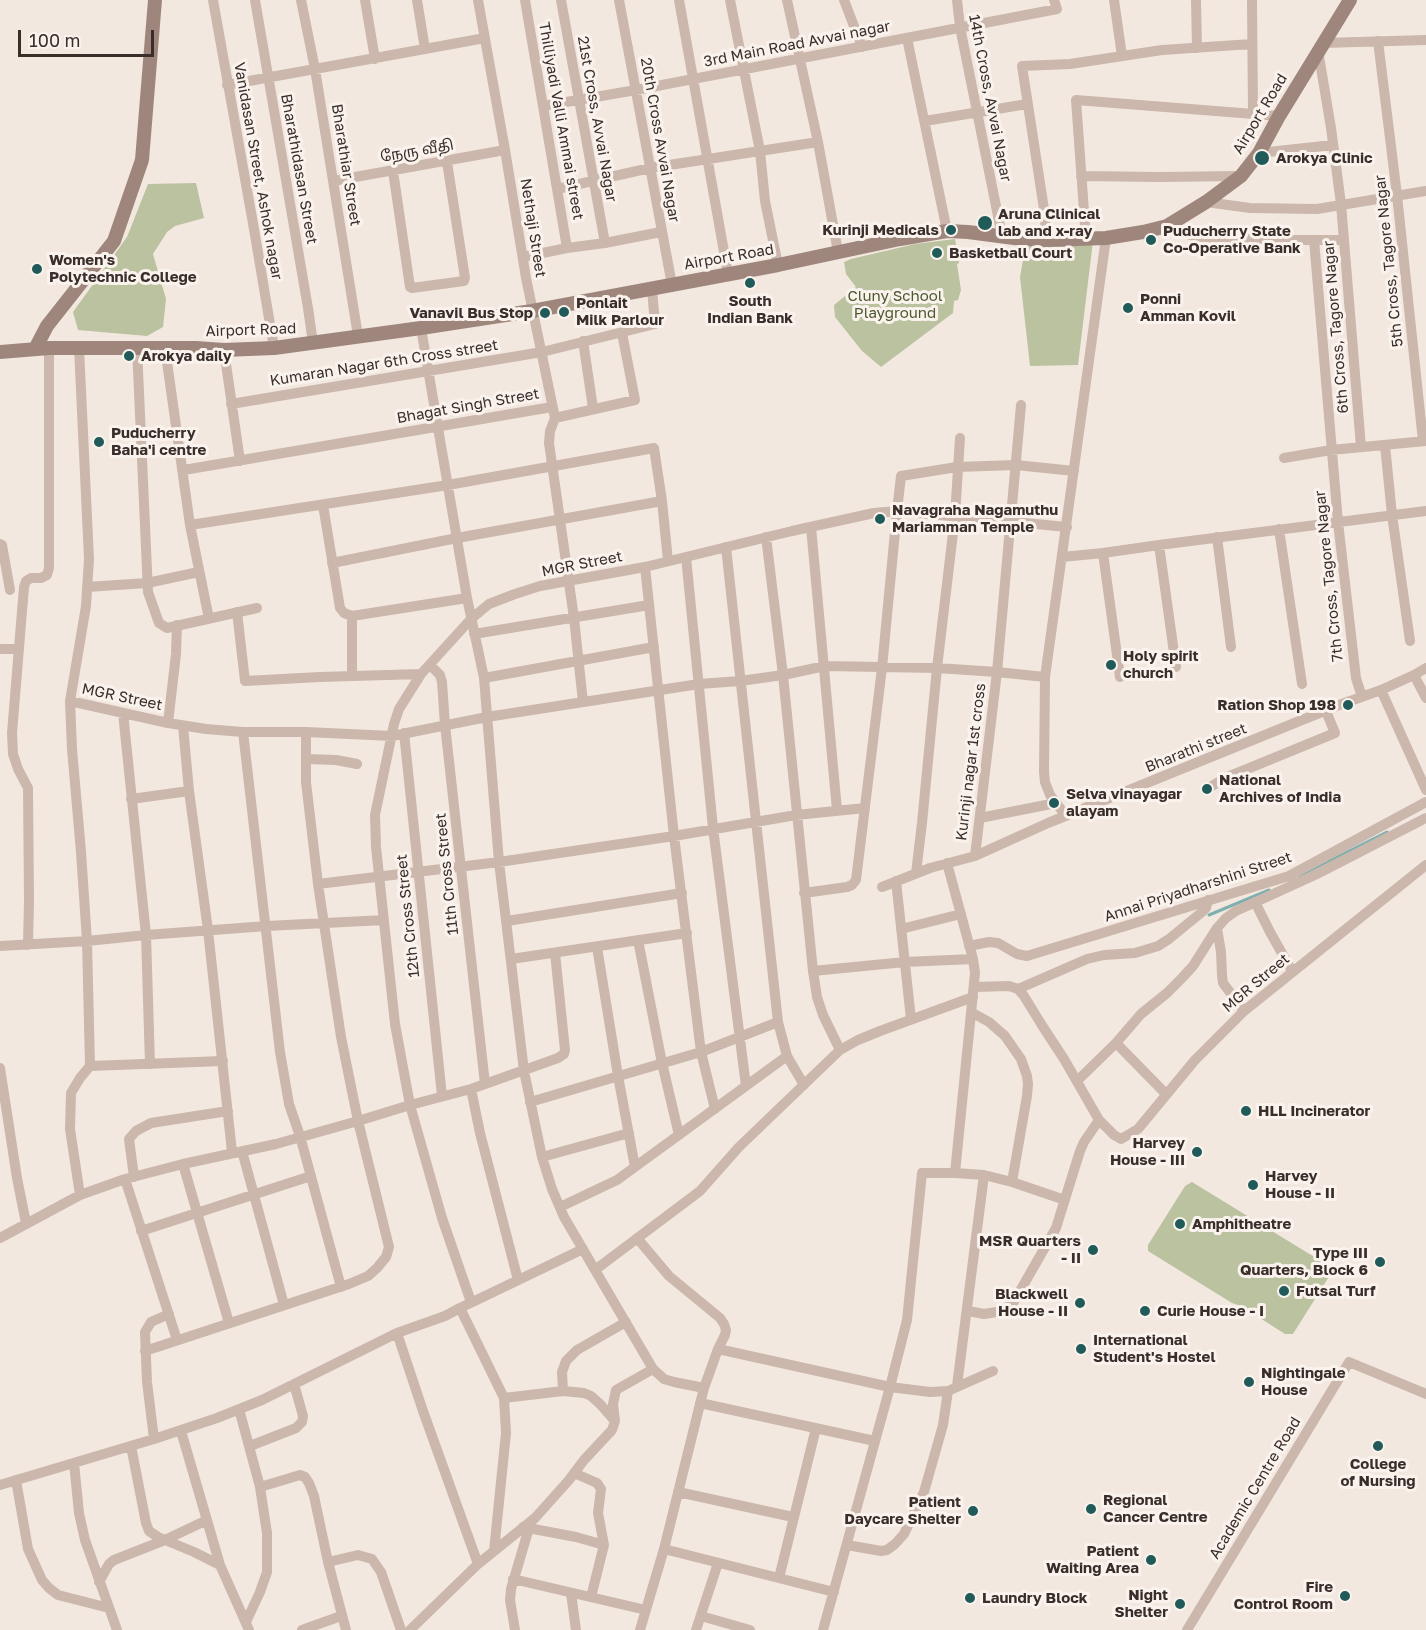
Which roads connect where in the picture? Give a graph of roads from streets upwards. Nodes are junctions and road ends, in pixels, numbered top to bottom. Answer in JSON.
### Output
{"nodes":[{"id":1,"x":155,"y":0,"type":"edge"},
{"id":2,"x":213,"y":0,"type":"edge"},
{"id":3,"x":255,"y":0,"type":"edge"},
{"id":4,"x":302,"y":0,"type":"edge"},
{"id":5,"x":365,"y":0,"type":"edge"},
{"id":6,"x":417,"y":0,"type":"edge"},
{"id":7,"x":478,"y":0,"type":"edge"},
{"id":8,"x":525,"y":0,"type":"edge"},
{"id":9,"x":561,"y":0,"type":"edge"},
{"id":10,"x":619,"y":0,"type":"edge"},
{"id":11,"x":679,"y":0,"type":"edge"},
{"id":12,"x":730,"y":0,"type":"edge"},
{"id":13,"x":787,"y":0,"type":"edge"},
{"id":14,"x":844,"y":0,"type":"edge"},
{"id":15,"x":957,"y":0,"type":"edge"},
{"id":16,"x":1114,"y":0,"type":"edge"},
{"id":17,"x":1196,"y":0,"type":"edge"},
{"id":18,"x":1252,"y":0,"type":"edge"},
{"id":19,"x":1350,"y":0,"type":"edge"},
{"id":20,"x":1055,"y":4,"type":"edge"},
{"id":21,"x":960,"y":27,"type":"junction"},
{"id":22,"x":484,"y":38,"type":"junction"},
{"id":23,"x":908,"y":38,"type":"junction"},
{"id":24,"x":1426,"y":40,"type":"edge"},
{"id":25,"x":1378,"y":41,"type":"junction"},
{"id":26,"x":1252,"y":44,"type":"junction"},
{"id":27,"x":862,"y":47,"type":"junction"},
{"id":28,"x":1321,"y":47,"type":"junction"},
{"id":29,"x":1197,"y":48,"type":"junction"},
{"id":30,"x":425,"y":49,"type":"junction"},
{"id":31,"x":1122,"y":56,"type":"junction"},
{"id":32,"x":799,"y":58,"type":"junction"},
{"id":33,"x":375,"y":59,"type":"junction"},
{"id":34,"x":315,"y":69,"type":"junction"},
{"id":35,"x":745,"y":69,"type":"junction"},
{"id":36,"x":268,"y":78,"type":"junction"},
{"id":37,"x":692,"y":80,"type":"junction"},
{"id":38,"x":227,"y":85,"type":"junction"},
{"id":39,"x":636,"y":90,"type":"junction"},
{"id":40,"x":579,"y":100,"type":"junction"},
{"id":41,"x":1027,"y":104,"type":"junction"},
{"id":42,"x":543,"y":106,"type":"junction"},
{"id":43,"x":978,"y":112,"type":"junction"},
{"id":44,"x":1253,"y":114,"type":"junction"},
{"id":45,"x":1279,"y":116,"type":"junction"},
{"id":46,"x":925,"y":121,"type":"junction"},
{"id":47,"x":818,"y":142,"type":"junction"},
{"id":48,"x":1333,"y":145,"type":"junction"},
{"id":49,"x":505,"y":150,"type":"junction"},
{"id":50,"x":760,"y":151,"type":"junction"},
{"id":51,"x":1259,"y":153,"type":"junction"},
{"id":52,"x":708,"y":159,"type":"junction"},
{"id":53,"x":447,"y":162,"type":"junction"},
{"id":54,"x":650,"y":168,"type":"junction"},
{"id":55,"x":393,"y":171,"type":"junction"},
{"id":56,"x":1081,"y":176,"type":"junction"},
{"id":57,"x":1240,"y":176,"type":"junction"},
{"id":58,"x":333,"y":181,"type":"junction"},
{"id":59,"x":593,"y":181,"type":"junction"},
{"id":60,"x":557,"y":189,"type":"junction"},
{"id":61,"x":1426,"y":191,"type":"edge"},
{"id":62,"x":1397,"y":195,"type":"junction"},
{"id":63,"x":1206,"y":202,"type":"junction"},
{"id":64,"x":1341,"y":204,"type":"junction"},
{"id":65,"x":1167,"y":226,"type":"junction"},
{"id":66,"x":947,"y":231,"type":"junction"},
{"id":67,"x":661,"y":232,"type":"junction"},
{"id":68,"x":1002,"y":236,"type":"junction"},
{"id":69,"x":1106,"y":238,"type":"junction"},
{"id":70,"x":1086,"y":239,"type":"junction"},
{"id":71,"x":1047,"y":240,"type":"junction"},
{"id":72,"x":1314,"y":240,"type":"junction"},
{"id":73,"x":1344,"y":240,"type":"junction"},
{"id":74,"x":605,"y":243,"type":"junction"},
{"id":75,"x":567,"y":248,"type":"junction"},
{"id":76,"x":838,"y":252,"type":"junction"},
{"id":77,"x":522,"y":257,"type":"junction"},
{"id":78,"x":778,"y":265,"type":"junction"},
{"id":79,"x":728,"y":274,"type":"junction"},
{"id":80,"x":672,"y":285,"type":"junction"},
{"id":81,"x":652,"y":289,"type":"junction"},
{"id":82,"x":532,"y":311,"type":"junction"},
{"id":83,"x":421,"y":328,"type":"junction"},
{"id":84,"x":622,"y":333,"type":"junction"},
{"id":85,"x":358,"y":336,"type":"junction"},
{"id":86,"x":583,"y":341,"type":"junction"},
{"id":87,"x":313,"y":343,"type":"junction"},
{"id":88,"x":79,"y":348,"type":"junction"},
{"id":89,"x":137,"y":348,"type":"junction"},
{"id":90,"x":165,"y":348,"type":"junction"},
{"id":91,"x":274,"y":348,"type":"junction"},
{"id":92,"x":42,"y":349,"type":"junction"},
{"id":93,"x":224,"y":350,"type":"junction"},
{"id":94,"x":0,"y":352,"type":"edge"},
{"id":95,"x":542,"y":352,"type":"junction"},
{"id":96,"x":428,"y":371,"type":"junction"},
{"id":97,"x":231,"y":404,"type":"junction"},
{"id":98,"x":1021,"y":405,"type":"dead end"},
{"id":99,"x":593,"y":408,"type":"junction"},
{"id":100,"x":554,"y":412,"type":"junction"},
{"id":101,"x":438,"y":427,"type":"junction"},
{"id":102,"x":960,"y":438,"type":"dead end"},
{"id":103,"x":1425,"y":441,"type":"edge"},
{"id":104,"x":1385,"y":445,"type":"junction"},
{"id":105,"x":1361,"y":447,"type":"junction"},
{"id":106,"x":1331,"y":450,"type":"junction"},
{"id":107,"x":1284,"y":458,"type":"dead end"},
{"id":108,"x":240,"y":460,"type":"junction"},
{"id":109,"x":1016,"y":465,"type":"junction"},
{"id":110,"x":552,"y":466,"type":"junction"},
{"id":111,"x":957,"y":467,"type":"junction"},
{"id":112,"x":183,"y":470,"type":"junction"},
{"id":113,"x":1074,"y":471,"type":"junction"},
{"id":114,"x":448,"y":485,"type":"junction"},
{"id":115,"x":662,"y":501,"type":"junction"},
{"id":116,"x":323,"y":505,"type":"junction"},
{"id":117,"x":897,"y":511,"type":"junction"},
{"id":118,"x":1426,"y":511,"type":"edge"},
{"id":119,"x":1392,"y":515,"type":"junction"},
{"id":120,"x":955,"y":516,"type":"junction"},
{"id":121,"x":559,"y":519,"type":"junction"},
{"id":122,"x":1011,"y":522,"type":"junction"},
{"id":123,"x":1338,"y":522,"type":"junction"},
{"id":124,"x":190,"y":525,"type":"junction"},
{"id":125,"x":811,"y":527,"type":"junction"},
{"id":126,"x":1067,"y":527,"type":"junction"},
{"id":127,"x":1279,"y":529,"type":"junction"},
{"id":128,"x":766,"y":537,"type":"junction"},
{"id":129,"x":1217,"y":537,"type":"junction"},
{"id":130,"x":457,"y":538,"type":"junction"},
{"id":131,"x":0,"y":544,"type":"edge"},
{"id":132,"x":1159,"y":545,"type":"junction"},
{"id":133,"x":726,"y":547,"type":"junction"},
{"id":134,"x":1103,"y":553,"type":"junction"},
{"id":135,"x":686,"y":557,"type":"junction"},
{"id":136,"x":1062,"y":557,"type":"junction"},
{"id":137,"x":668,"y":561,"type":"junction"},
{"id":138,"x":332,"y":563,"type":"junction"},
{"id":139,"x":645,"y":567,"type":"junction"},
{"id":140,"x":199,"y":572,"type":"junction"},
{"id":141,"x":569,"y":581,"type":"junction"},
{"id":142,"x":147,"y":584,"type":"junction"},
{"id":143,"x":24,"y":587,"type":"junction"},
{"id":144,"x":87,"y":587,"type":"junction"},
{"id":145,"x":5,"y":590,"type":"edge"},
{"id":146,"x":467,"y":598,"type":"junction"},
{"id":147,"x":649,"y":606,"type":"junction"},
{"id":148,"x":257,"y":608,"type":"dead end"},
{"id":149,"x":237,"y":612,"type":"junction"},
{"id":150,"x":352,"y":616,"type":"junction"},
{"id":151,"x":574,"y":618,"type":"junction"},
{"id":152,"x":209,"y":619,"type":"junction"},
{"id":153,"x":471,"y":619,"type":"junction"},
{"id":154,"x":177,"y":625,"type":"junction"},
{"id":155,"x":474,"y":634,"type":"junction"},
{"id":156,"x":1410,"y":641,"type":"dead end"},
{"id":157,"x":654,"y":647,"type":"junction"},
{"id":158,"x":1231,"y":647,"type":"dead end"},
{"id":159,"x":0,"y":649,"type":"edge"},
{"id":160,"x":19,"y":649,"type":"junction"},
{"id":161,"x":578,"y":661,"type":"junction"},
{"id":162,"x":430,"y":664,"type":"junction"},
{"id":163,"x":825,"y":666,"type":"junction"},
{"id":164,"x":1176,"y":667,"type":"dead end"},
{"id":165,"x":882,"y":668,"type":"junction"},
{"id":166,"x":937,"y":668,"type":"junction"},
{"id":167,"x":1426,"y":668,"type":"edge"},
{"id":168,"x":997,"y":672,"type":"junction"},
{"id":169,"x":421,"y":674,"type":"junction"},
{"id":170,"x":352,"y":675,"type":"junction"},
{"id":171,"x":783,"y":675,"type":"junction"},
{"id":172,"x":1414,"y":675,"type":"junction"},
{"id":173,"x":1045,"y":676,"type":"junction"},
{"id":174,"x":1120,"y":677,"type":"dead end"},
{"id":175,"x":484,"y":678,"type":"junction"},
{"id":176,"x":741,"y":681,"type":"junction"},
{"id":177,"x":699,"y":684,"type":"junction"},
{"id":178,"x":1302,"y":684,"type":"dead end"},
{"id":179,"x":659,"y":690,"type":"junction"},
{"id":180,"x":1381,"y":690,"type":"junction"},
{"id":181,"x":1362,"y":697,"type":"junction"},
{"id":182,"x":1426,"y":698,"type":"edge"},
{"id":183,"x":69,"y":701,"type":"junction"},
{"id":184,"x":583,"y":702,"type":"junction"},
{"id":185,"x":1326,"y":711,"type":"junction"},
{"id":186,"x":123,"y":713,"type":"junction"},
{"id":187,"x":487,"y":717,"type":"junction"},
{"id":188,"x":168,"y":723,"type":"junction"},
{"id":189,"x":445,"y":725,"type":"junction"},
{"id":190,"x":183,"y":726,"type":"junction"},
{"id":191,"x":243,"y":732,"type":"junction"},
{"id":192,"x":306,"y":732,"type":"junction"},
{"id":193,"x":404,"y":733,"type":"junction"},
{"id":194,"x":392,"y":736,"type":"junction"},
{"id":195,"x":306,"y":759,"type":"junction"},
{"id":196,"x":357,"y":764,"type":"dead end"},
{"id":197,"x":1206,"y":789,"type":"dead end"},
{"id":198,"x":1426,"y":790,"type":"edge"},
{"id":199,"x":189,"y":791,"type":"junction"},
{"id":200,"x":131,"y":799,"type":"junction"},
{"id":201,"x":1426,"y":802,"type":"edge"},
{"id":202,"x":1056,"y":803,"type":"junction"},
{"id":203,"x":866,"y":807,"type":"junction"},
{"id":204,"x":837,"y":810,"type":"junction"},
{"id":205,"x":796,"y":815,"type":"junction"},
{"id":206,"x":1066,"y":816,"type":"junction"},
{"id":207,"x":980,"y":818,"type":"junction"},
{"id":208,"x":1426,"y":818,"type":"edge"},
{"id":209,"x":756,"y":821,"type":"junction"},
{"id":210,"x":713,"y":828,"type":"junction"},
{"id":211,"x":674,"y":836,"type":"junction"},
{"id":212,"x":975,"y":856,"type":"junction"},
{"id":213,"x":499,"y":862,"type":"junction"},
{"id":214,"x":947,"y":863,"type":"junction"},
{"id":215,"x":1426,"y":865,"type":"edge"},
{"id":216,"x":461,"y":866,"type":"junction"},
{"id":217,"x":418,"y":872,"type":"junction"},
{"id":218,"x":916,"y":873,"type":"junction"},
{"id":219,"x":378,"y":877,"type":"junction"},
{"id":220,"x":896,"y":881,"type":"junction"},
{"id":221,"x":318,"y":884,"type":"junction"},
{"id":222,"x":882,"y":887,"type":"dead end"},
{"id":223,"x":682,"y":893,"type":"junction"},
{"id":224,"x":804,"y":893,"type":"junction"},
{"id":225,"x":1208,"y":900,"type":"junction"},
{"id":226,"x":1255,"y":902,"type":"junction"},
{"id":227,"x":961,"y":914,"type":"junction"},
{"id":228,"x":384,"y":920,"type":"junction"},
{"id":229,"x":507,"y":921,"type":"junction"},
{"id":230,"x":323,"y":923,"type":"junction"},
{"id":231,"x":267,"y":926,"type":"junction"},
{"id":232,"x":1217,"y":928,"type":"junction"},
{"id":233,"x":901,"y":929,"type":"junction"},
{"id":234,"x":208,"y":930,"type":"junction"},
{"id":235,"x":687,"y":933,"type":"junction"},
{"id":236,"x":146,"y":935,"type":"junction"},
{"id":237,"x":638,"y":940,"type":"junction"},
{"id":238,"x":87,"y":941,"type":"junction"},
{"id":239,"x":28,"y":945,"type":"junction"},
{"id":240,"x":0,"y":946,"type":"edge"},
{"id":241,"x":969,"y":946,"type":"junction"},
{"id":242,"x":597,"y":947,"type":"junction"},
{"id":243,"x":555,"y":953,"type":"junction"},
{"id":244,"x":511,"y":959,"type":"junction"},
{"id":245,"x":973,"y":959,"type":"junction"},
{"id":246,"x":905,"y":962,"type":"junction"},
{"id":247,"x":813,"y":971,"type":"junction"},
{"id":248,"x":1292,"y":971,"type":"junction"},
{"id":249,"x":1018,"y":989,"type":"junction"},
{"id":250,"x":973,"y":992,"type":"junction"},
{"id":251,"x":1244,"y":1011,"type":"junction"},
{"id":252,"x":971,"y":1012,"type":"junction"},
{"id":253,"x":911,"y":1019,"type":"junction"},
{"id":254,"x":778,"y":1022,"type":"junction"},
{"id":255,"x":740,"y":1036,"type":"junction"},
{"id":256,"x":1116,"y":1043,"type":"junction"},
{"id":257,"x":840,"y":1050,"type":"junction"},
{"id":258,"x":701,"y":1052,"type":"junction"},
{"id":259,"x":787,"y":1056,"type":"junction"},
{"id":260,"x":223,"y":1061,"type":"junction"},
{"id":261,"x":662,"y":1063,"type":"junction"},
{"id":262,"x":150,"y":1064,"type":"junction"},
{"id":263,"x":90,"y":1066,"type":"junction"},
{"id":264,"x":0,"y":1068,"type":"edge"},
{"id":265,"x":524,"y":1071,"type":"junction"},
{"id":266,"x":618,"y":1076,"type":"junction"},
{"id":267,"x":1077,"y":1081,"type":"junction"},
{"id":268,"x":485,"y":1084,"type":"junction"},
{"id":269,"x":804,"y":1085,"type":"junction"},
{"id":270,"x":747,"y":1086,"type":"junction"},
{"id":271,"x":471,"y":1089,"type":"junction"},
{"id":272,"x":1166,"y":1094,"type":"junction"},
{"id":273,"x":442,"y":1096,"type":"junction"},
{"id":274,"x":530,"y":1102,"type":"junction"},
{"id":275,"x":410,"y":1105,"type":"junction"},
{"id":276,"x":716,"y":1109,"type":"junction"},
{"id":277,"x":228,"y":1112,"type":"junction"},
{"id":278,"x":1099,"y":1120,"type":"junction"},
{"id":279,"x":358,"y":1121,"type":"junction"},
{"id":280,"x":5,"y":1129,"type":"edge"},
{"id":281,"x":629,"y":1133,"type":"junction"},
{"id":282,"x":680,"y":1135,"type":"junction"},
{"id":283,"x":300,"y":1136,"type":"junction"},
{"id":284,"x":237,"y":1152,"type":"junction"},
{"id":285,"x":542,"y":1157,"type":"junction"},
{"id":286,"x":183,"y":1164,"type":"junction"},
{"id":287,"x":635,"y":1167,"type":"junction"},
{"id":288,"x":955,"y":1173,"type":"junction"},
{"id":289,"x":984,"y":1175,"type":"junction"},
{"id":290,"x":311,"y":1176,"type":"junction"},
{"id":291,"x":129,"y":1178,"type":"junction"},
{"id":292,"x":1012,"y":1182,"type":"junction"},
{"id":293,"x":254,"y":1194,"type":"junction"},
{"id":294,"x":80,"y":1195,"type":"junction"},
{"id":295,"x":1065,"y":1200,"type":"junction"},
{"id":296,"x":560,"y":1207,"type":"junction"},
{"id":297,"x":197,"y":1213,"type":"junction"},
{"id":298,"x":26,"y":1223,"type":"junction"},
{"id":299,"x":141,"y":1231,"type":"junction"},
{"id":300,"x":0,"y":1238,"type":"edge"},
{"id":301,"x":637,"y":1238,"type":"junction"},
{"id":302,"x":583,"y":1250,"type":"junction"},
{"id":303,"x":595,"y":1270,"type":"junction"},
{"id":304,"x":518,"y":1280,"type":"junction"},
{"id":305,"x":341,"y":1287,"type":"junction"},
{"id":306,"x":471,"y":1302,"type":"junction"},
{"id":307,"x":284,"y":1305,"type":"junction"},
{"id":308,"x":460,"y":1308,"type":"junction"},
{"id":309,"x":968,"y":1311,"type":"junction"},
{"id":310,"x":169,"y":1314,"type":"junction"},
{"id":311,"x":626,"y":1322,"type":"junction"},
{"id":312,"x":229,"y":1323,"type":"junction"},
{"id":313,"x":397,"y":1333,"type":"junction"},
{"id":314,"x":177,"y":1340,"type":"junction"},
{"id":315,"x":718,"y":1349,"type":"junction"},
{"id":316,"x":145,"y":1351,"type":"junction"},
{"id":317,"x":653,"y":1369,"type":"junction"},
{"id":318,"x":993,"y":1371,"type":"dead end"},
{"id":319,"x":294,"y":1384,"type":"junction"},
{"id":320,"x":890,"y":1387,"type":"junction"},
{"id":321,"x":704,"y":1388,"type":"junction"},
{"id":322,"x":953,"y":1388,"type":"junction"},
{"id":323,"x":563,"y":1391,"type":"junction"},
{"id":324,"x":1426,"y":1394,"type":"edge"},
{"id":325,"x":504,"y":1398,"type":"junction"},
{"id":326,"x":700,"y":1403,"type":"junction"},
{"id":327,"x":239,"y":1409,"type":"junction"},
{"id":328,"x":615,"y":1421,"type":"junction"},
{"id":329,"x":816,"y":1428,"type":"junction"},
{"id":330,"x":181,"y":1431,"type":"junction"},
{"id":331,"x":154,"y":1439,"type":"junction"},
{"id":332,"x":875,"y":1441,"type":"junction"},
{"id":333,"x":131,"y":1446,"type":"junction"},
{"id":334,"x":250,"y":1446,"type":"junction"},
{"id":335,"x":74,"y":1463,"type":"junction"},
{"id":336,"x":574,"y":1473,"type":"junction"},
{"id":337,"x":16,"y":1480,"type":"junction"},
{"id":338,"x":0,"y":1485,"type":"edge"},
{"id":339,"x":260,"y":1487,"type":"junction"},
{"id":340,"x":678,"y":1492,"type":"junction"},
{"id":341,"x":793,"y":1517,"type":"junction"},
{"id":342,"x":207,"y":1520,"type":"junction"},
{"id":343,"x":526,"y":1528,"type":"junction"},
{"id":344,"x":165,"y":1540,"type":"junction"},
{"id":345,"x":604,"y":1545,"type":"junction"},
{"id":346,"x":847,"y":1545,"type":"junction"},
{"id":347,"x":664,"y":1549,"type":"junction"},
{"id":348,"x":494,"y":1551,"type":"junction"},
{"id":349,"x":328,"y":1562,"type":"junction"},
{"id":350,"x":718,"y":1563,"type":"junction"},
{"id":351,"x":478,"y":1564,"type":"junction"},
{"id":352,"x":220,"y":1565,"type":"junction"},
{"id":353,"x":779,"y":1578,"type":"junction"},
{"id":354,"x":513,"y":1579,"type":"junction"},
{"id":355,"x":99,"y":1582,"type":"junction"},
{"id":356,"x":834,"y":1592,"type":"junction"},
{"id":357,"x":571,"y":1593,"type":"junction"},
{"id":358,"x":591,"y":1597,"type":"junction"},
{"id":359,"x":109,"y":1608,"type":"junction"},
{"id":360,"x":646,"y":1610,"type":"junction"},
{"id":361,"x":341,"y":1616,"type":"junction"},
{"id":362,"x":701,"y":1616,"type":"junction"},
{"id":363,"x":248,"y":1626,"type":"edge"},
{"id":364,"x":117,"y":1630,"type":"edge"},
{"id":365,"x":303,"y":1630,"type":"edge"},
{"id":366,"x":346,"y":1630,"type":"edge"},
{"id":367,"x":401,"y":1630,"type":"edge"},
{"id":368,"x":410,"y":1630,"type":"edge"},
{"id":369,"x":515,"y":1630,"type":"edge"},
{"id":370,"x":576,"y":1630,"type":"edge"},
{"id":371,"x":640,"y":1630,"type":"edge"},
{"id":372,"x":696,"y":1630,"type":"edge"},
{"id":373,"x":750,"y":1630,"type":"edge"},
{"id":374,"x":823,"y":1630,"type":"edge"},
{"id":375,"x":1186,"y":1630,"type":"edge"}],
"edges":[{"from":1,"to":92,"type":"street"},
{"from":2,"to":38,"type":"street","name":"Vanidasan Street, Ashok nagar"},
{"from":3,"to":36,"type":"street","name":"Bharathidasan Street"},
{"from":4,"to":34,"type":"street","name":"Bharathiar Street"},
{"from":5,"to":33,"type":"street"},
{"from":6,"to":30,"type":"street"},
{"from":7,"to":22,"type":"street","name":"Nethaji Street"},
{"from":8,"to":42,"type":"street","name":"Thilliyadi Valli Ammai street"},
{"from":9,"to":40,"type":"street","name":"21st Cross, Avvai Nagar"},
{"from":10,"to":39,"type":"street","name":"20th Cross Avvai Nagar"},
{"from":11,"to":37,"type":"street"},
{"from":12,"to":35,"type":"street"},
{"from":13,"to":32,"type":"street"},
{"from":14,"to":27,"type":"street"},
{"from":15,"to":21,"type":"street","name":"14th Cross, Avvai Nagar"},
{"from":16,"to":31,"type":"street"},
{"from":17,"to":29,"type":"street"},
{"from":18,"to":26,"type":"street"},
{"from":19,"to":28,"type":"street","name":"Airport Road"},
{"from":20,"to":21,"type":"street","name":"3rd Main Road Avvai nagar"},
{"from":21,"to":23,"type":"street","name":"3rd Main Road Avvai nagar"},
{"from":21,"to":43,"type":"street","name":"14th Cross, Avvai Nagar"},
{"from":22,"to":30,"type":"street"},
{"from":22,"to":49,"type":"street","name":"Nethaji Street"},
{"from":23,"to":27,"type":"street","name":"3rd Main Road Avvai nagar"},
{"from":23,"to":46,"type":"street"},
{"from":24,"to":25,"type":"street"},
{"from":25,"to":28,"type":"street"},
{"from":25,"to":62,"type":"street","name":"5th Cross, Tagore Nagar"},
{"from":26,"to":29,"type":"street"},
{"from":26,"to":44,"type":"street"},
{"from":27,"to":32,"type":"street","name":"3rd Main Road Avvai nagar"},
{"from":28,"to":45,"type":"street","name":"Airport Road"},
{"from":28,"to":48,"type":"street","name":"6th Cross, Tagore Nagar"},
{"from":29,"to":31,"type":"street"},
{"from":30,"to":33,"type":"street"},
{"from":31,"to":41,"type":"street"},
{"from":32,"to":35,"type":"street","name":"3rd Main Road Avvai nagar"},
{"from":32,"to":47,"type":"street"},
{"from":33,"to":34,"type":"street"},
{"from":34,"to":36,"type":"street"},
{"from":34,"to":58,"type":"street","name":"Bharathiar Street"},
{"from":35,"to":37,"type":"street","name":"3rd Main Road Avvai nagar"},
{"from":35,"to":50,"type":"street"},
{"from":36,"to":38,"type":"street"},
{"from":36,"to":87,"type":"street","name":"Bharathidasan Street"},
{"from":37,"to":39,"type":"street","name":"3rd Main Road Avvai nagar"},
{"from":37,"to":52,"type":"street"},
{"from":38,"to":91,"type":"street","name":"Vanidasan Street, Ashok nagar"},
{"from":39,"to":40,"type":"street","name":"3rd Main Road Avvai nagar"},
{"from":39,"to":54,"type":"street","name":"20th Cross Avvai Nagar"},
{"from":40,"to":42,"type":"street","name":"3rd Main Road Avvai nagar"},
{"from":40,"to":59,"type":"street","name":"21st Cross, Avvai Nagar"},
{"from":41,"to":43,"type":"street"},
{"from":41,"to":71,"type":"street"},
{"from":42,"to":60,"type":"street","name":"Thilliyadi Valli Ammai street"},
{"from":43,"to":46,"type":"street"},
{"from":43,"to":68,"type":"street","name":"14th Cross, Avvai Nagar"},
{"from":44,"to":45,"type":"street"},
{"from":44,"to":56,"type":"street"},
{"from":45,"to":51,"type":"street","name":"Airport Road"},
{"from":46,"to":66,"type":"street"},
{"from":47,"to":50,"type":"street"},
{"from":47,"to":76,"type":"street"},
{"from":48,"to":51,"type":"street"},
{"from":48,"to":64,"type":"street","name":"6th Cross, Tagore Nagar"},
{"from":49,"to":53,"type":"street","name":"நேரு வீதி"},
{"from":49,"to":77,"type":"street","name":"Nethaji Street"},
{"from":50,"to":52,"type":"street"},
{"from":50,"to":78,"type":"street"},
{"from":51,"to":57,"type":"street","name":"Airport Road"},
{"from":52,"to":54,"type":"street"},
{"from":52,"to":79,"type":"street"},
{"from":53,"to":55,"type":"street","name":"நேரு வீதி"},
{"from":53,"to":55,"type":"street"},
{"from":54,"to":59,"type":"street"},
{"from":54,"to":67,"type":"street","name":"20th Cross Avvai Nagar"},
{"from":55,"to":58,"type":"street","name":"நேரு வீதி"},
{"from":56,"to":57,"type":"street"},
{"from":56,"to":70,"type":"street"},
{"from":57,"to":63,"type":"street","name":"Airport Road"},
{"from":58,"to":85,"type":"street","name":"Bharathiar Street"},
{"from":59,"to":60,"type":"street"},
{"from":59,"to":74,"type":"street","name":"21st Cross, Avvai Nagar"},
{"from":60,"to":75,"type":"street","name":"Thilliyadi Valli Ammai street"},
{"from":61,"to":62,"type":"street"},
{"from":62,"to":64,"type":"street"},
{"from":62,"to":103,"type":"street","name":"5th Cross, Tagore Nagar"},
{"from":63,"to":64,"type":"street"},
{"from":63,"to":65,"type":"street","name":"Airport Road"},
{"from":64,"to":73,"type":"street","name":"6th Cross, Tagore Nagar"},
{"from":65,"to":69,"type":"street","name":"Airport Road"},
{"from":65,"to":72,"type":"street"},
{"from":66,"to":68,"type":"street","name":"Airport Road"},
{"from":66,"to":76,"type":"street","name":"Airport Road"},
{"from":67,"to":74,"type":"street"},
{"from":67,"to":80,"type":"street","name":"20th Cross Avvai Nagar"},
{"from":68,"to":71,"type":"street","name":"Airport Road"},
{"from":69,"to":70,"type":"street","name":"Airport Road"},
{"from":69,"to":113,"type":"street"},
{"from":70,"to":71,"type":"street","name":"Airport Road"},
{"from":72,"to":73,"type":"street"},
{"from":72,"to":106,"type":"street","name":"7th Cross, Tagore Nagar"},
{"from":73,"to":105,"type":"street","name":"6th Cross, Tagore Nagar"},
{"from":74,"to":75,"type":"street"},
{"from":75,"to":77,"type":"street"},
{"from":76,"to":78,"type":"street","name":"Airport Road"},
{"from":77,"to":82,"type":"street","name":"Nethaji Street"},
{"from":78,"to":79,"type":"street","name":"Airport Road"},
{"from":79,"to":80,"type":"street","name":"Airport Road"},
{"from":80,"to":81,"type":"street","name":"Airport Road"},
{"from":81,"to":82,"type":"street","name":"Airport Road"},
{"from":81,"to":84,"type":"street"},
{"from":82,"to":83,"type":"street","name":"Airport Road"},
{"from":82,"to":95,"type":"street","name":"Nethaji Street"},
{"from":83,"to":85,"type":"street","name":"Airport Road"},
{"from":83,"to":96,"type":"street"},
{"from":84,"to":86,"type":"street"},
{"from":84,"to":99,"type":"street"},
{"from":85,"to":87,"type":"street","name":"Airport Road"},
{"from":86,"to":95,"type":"street"},
{"from":86,"to":99,"type":"street"},
{"from":87,"to":91,"type":"street","name":"Airport Road"},
{"from":88,"to":89,"type":"street","name":"Airport Road"},
{"from":88,"to":92,"type":"street","name":"Airport Road"},
{"from":88,"to":144,"type":"street"},
{"from":89,"to":90,"type":"street","name":"Airport Road"},
{"from":89,"to":142,"type":"street"},
{"from":90,"to":93,"type":"street","name":"Airport Road"},
{"from":90,"to":112,"type":"street"},
{"from":91,"to":93,"type":"street","name":"Airport Road"},
{"from":92,"to":94,"type":"street","name":"Airport Road"},
{"from":92,"to":143,"type":"street"},
{"from":93,"to":97,"type":"street"},
{"from":95,"to":96,"type":"street","name":"Kumaran Nagar 6th Cross street"},
{"from":95,"to":100,"type":"street","name":"Bhagat Singh Street"},
{"from":96,"to":97,"type":"street","name":"Kumaran Nagar 6th Cross street"},
{"from":96,"to":101,"type":"street"},
{"from":97,"to":108,"type":"street"},
{"from":98,"to":109,"type":"street","name":"Kurinji nagar 1st cross"},
{"from":99,"to":100,"type":"street"},
{"from":100,"to":101,"type":"street","name":"Bhagat Singh Street"},
{"from":100,"to":110,"type":"street"},
{"from":101,"to":108,"type":"street","name":"Bhagat Singh Street"},
{"from":101,"to":114,"type":"street"},
{"from":102,"to":111,"type":"street"},
{"from":103,"to":104,"type":"street"},
{"from":104,"to":105,"type":"street"},
{"from":104,"to":119,"type":"street"},
{"from":105,"to":106,"type":"street"},
{"from":106,"to":107,"type":"street"},
{"from":106,"to":123,"type":"street","name":"7th Cross, Tagore Nagar"},
{"from":108,"to":112,"type":"street","name":"Bhagat Singh Street"},
{"from":109,"to":111,"type":"street"},
{"from":109,"to":113,"type":"street"},
{"from":109,"to":122,"type":"street","name":"Kurinji nagar 1st cross"},
{"from":110,"to":114,"type":"street"},
{"from":110,"to":115,"type":"street"},
{"from":110,"to":121,"type":"street"},
{"from":111,"to":117,"type":"street"},
{"from":111,"to":120,"type":"street"},
{"from":112,"to":124,"type":"street"},
{"from":113,"to":126,"type":"street"},
{"from":114,"to":116,"type":"street"},
{"from":114,"to":130,"type":"street"},
{"from":115,"to":121,"type":"street"},
{"from":115,"to":137,"type":"street"},
{"from":116,"to":124,"type":"street"},
{"from":116,"to":138,"type":"street"},
{"from":117,"to":120,"type":"street","name":"MGR Street"},
{"from":117,"to":125,"type":"street","name":"MGR Street"},
{"from":117,"to":165,"type":"street"},
{"from":118,"to":119,"type":"street"},
{"from":119,"to":123,"type":"street"},
{"from":119,"to":156,"type":"street"},
{"from":120,"to":122,"type":"street","name":"MGR Street"},
{"from":120,"to":166,"type":"street"},
{"from":121,"to":130,"type":"street"},
{"from":121,"to":141,"type":"street"},
{"from":122,"to":126,"type":"street","name":"MGR Street"},
{"from":122,"to":168,"type":"street","name":"Kurinji nagar 1st cross"},
{"from":123,"to":127,"type":"street"},
{"from":123,"to":181,"type":"street","name":"7th Cross, Tagore Nagar"},
{"from":124,"to":140,"type":"street"},
{"from":125,"to":128,"type":"street","name":"MGR Street"},
{"from":125,"to":163,"type":"street"},
{"from":126,"to":136,"type":"street"},
{"from":127,"to":129,"type":"street"},
{"from":127,"to":178,"type":"street"},
{"from":128,"to":133,"type":"street","name":"MGR Street"},
{"from":128,"to":171,"type":"street"},
{"from":129,"to":132,"type":"street"},
{"from":129,"to":158,"type":"street"},
{"from":130,"to":138,"type":"street"},
{"from":130,"to":146,"type":"street"},
{"from":131,"to":145,"type":"street"},
{"from":132,"to":134,"type":"street"},
{"from":132,"to":164,"type":"street"},
{"from":133,"to":135,"type":"street","name":"MGR Street"},
{"from":133,"to":176,"type":"street"},
{"from":134,"to":136,"type":"street"},
{"from":134,"to":174,"type":"street"},
{"from":135,"to":137,"type":"street","name":"MGR Street"},
{"from":135,"to":177,"type":"street"},
{"from":136,"to":173,"type":"street"},
{"from":137,"to":139,"type":"street","name":"MGR Street"},
{"from":138,"to":150,"type":"street"},
{"from":139,"to":141,"type":"street","name":"MGR Street"},
{"from":139,"to":147,"type":"street"},
{"from":140,"to":142,"type":"street"},
{"from":140,"to":152,"type":"street"},
{"from":141,"to":151,"type":"street"},
{"from":141,"to":153,"type":"street","name":"MGR Street"},
{"from":142,"to":144,"type":"street"},
{"from":142,"to":154,"type":"street"},
{"from":143,"to":145,"type":"street"},
{"from":143,"to":160,"type":"street"},
{"from":144,"to":183,"type":"street"},
{"from":146,"to":150,"type":"street"},
{"from":146,"to":153,"type":"street"},
{"from":147,"to":151,"type":"street"},
{"from":147,"to":157,"type":"street"},
{"from":148,"to":149,"type":"street"},
{"from":149,"to":152,"type":"street"},
{"from":149,"to":170,"type":"street"},
{"from":150,"to":170,"type":"street"},
{"from":151,"to":155,"type":"street"},
{"from":151,"to":161,"type":"street"},
{"from":152,"to":154,"type":"street"},
{"from":153,"to":155,"type":"street"},
{"from":153,"to":162,"type":"street","name":"MGR Street"},
{"from":154,"to":188,"type":"street","name":"MGR Street"},
{"from":155,"to":175,"type":"street"},
{"from":157,"to":161,"type":"street"},
{"from":157,"to":179,"type":"street"},
{"from":159,"to":160,"type":"street"},
{"from":160,"to":239,"type":"street"},
{"from":161,"to":175,"type":"street"},
{"from":161,"to":184,"type":"street"},
{"from":162,"to":169,"type":"street","name":"MGR Street"},
{"from":162,"to":189,"type":"street","name":"11th Cross Street"},
{"from":163,"to":165,"type":"street"},
{"from":163,"to":171,"type":"street"},
{"from":163,"to":204,"type":"street"},
{"from":165,"to":166,"type":"street"},
{"from":165,"to":203,"type":"street"},
{"from":166,"to":168,"type":"street"},
{"from":166,"to":218,"type":"street"},
{"from":167,"to":172,"type":"street","name":"Bharathi street"},
{"from":168,"to":173,"type":"street"},
{"from":168,"to":207,"type":"street","name":"Kurinji nagar 1st cross"},
{"from":169,"to":170,"type":"street"},
{"from":169,"to":194,"type":"street","name":"MGR Street"},
{"from":171,"to":176,"type":"street"},
{"from":171,"to":205,"type":"street"},
{"from":172,"to":180,"type":"street","name":"Bharathi street"},
{"from":172,"to":182,"type":"street"},
{"from":173,"to":202,"type":"street"},
{"from":175,"to":187,"type":"street"},
{"from":176,"to":177,"type":"street"},
{"from":176,"to":209,"type":"street"},
{"from":177,"to":179,"type":"street"},
{"from":177,"to":210,"type":"street"},
{"from":179,"to":184,"type":"street"},
{"from":179,"to":211,"type":"street"},
{"from":180,"to":181,"type":"street","name":"Bharathi street"},
{"from":180,"to":198,"type":"street"},
{"from":181,"to":185,"type":"street","name":"Bharathi street"},
{"from":183,"to":186,"type":"street","name":"MGR Street"},
{"from":183,"to":238,"type":"street"},
{"from":184,"to":187,"type":"street"},
{"from":185,"to":197,"type":"street"},
{"from":185,"to":206,"type":"street","name":"Bharathi street"},
{"from":186,"to":188,"type":"street","name":"MGR Street"},
{"from":186,"to":200,"type":"street"},
{"from":187,"to":189,"type":"street"},
{"from":187,"to":213,"type":"street"},
{"from":188,"to":190,"type":"street","name":"MGR Street"},
{"from":189,"to":193,"type":"street"},
{"from":189,"to":216,"type":"street","name":"11th Cross Street"},
{"from":190,"to":191,"type":"street","name":"MGR Street"},
{"from":190,"to":199,"type":"street"},
{"from":191,"to":192,"type":"street","name":"MGR Street"},
{"from":191,"to":231,"type":"street"},
{"from":192,"to":194,"type":"street","name":"MGR Street"},
{"from":192,"to":195,"type":"street"},
{"from":193,"to":194,"type":"street"},
{"from":193,"to":217,"type":"street","name":"12th Cross Street"},
{"from":194,"to":219,"type":"street"},
{"from":195,"to":196,"type":"street"},
{"from":195,"to":221,"type":"street"},
{"from":199,"to":200,"type":"street"},
{"from":199,"to":234,"type":"street"},
{"from":200,"to":236,"type":"street"},
{"from":201,"to":225,"type":"street","name":"Annai Priyadharshini Street"},
{"from":202,"to":206,"type":"street"},
{"from":202,"to":207,"type":"street"},
{"from":203,"to":204,"type":"street"},
{"from":203,"to":224,"type":"street"},
{"from":204,"to":205,"type":"street"},
{"from":205,"to":209,"type":"street"},
{"from":205,"to":224,"type":"street"},
{"from":206,"to":212,"type":"street","name":"Bharathi street"},
{"from":207,"to":212,"type":"street","name":"Kurinji nagar 1st cross"},
{"from":208,"to":226,"type":"street"},
{"from":209,"to":210,"type":"street"},
{"from":209,"to":254,"type":"street"},
{"from":210,"to":211,"type":"street"},
{"from":210,"to":255,"type":"street"},
{"from":211,"to":213,"type":"street"},
{"from":211,"to":223,"type":"street"},
{"from":212,"to":214,"type":"street","name":"Bharathi street"},
{"from":213,"to":216,"type":"street"},
{"from":213,"to":229,"type":"street"},
{"from":214,"to":218,"type":"street","name":"Bharathi street"},
{"from":214,"to":227,"type":"street"},
{"from":215,"to":248,"type":"street","name":"MGR Street"},
{"from":216,"to":217,"type":"street"},
{"from":216,"to":268,"type":"street","name":"11th Cross Street"},
{"from":217,"to":219,"type":"street"},
{"from":217,"to":273,"type":"street","name":"12th Cross Street"},
{"from":218,"to":220,"type":"street","name":"Bharathi street"},
{"from":219,"to":221,"type":"street"},
{"from":219,"to":228,"type":"street"},
{"from":220,"to":222,"type":"street","name":"Bharathi street"},
{"from":220,"to":233,"type":"street"},
{"from":221,"to":230,"type":"street"},
{"from":223,"to":229,"type":"street"},
{"from":223,"to":235,"type":"street"},
{"from":224,"to":247,"type":"street"},
{"from":225,"to":241,"type":"street","name":"Annai Priyadharshini Street"},
{"from":225,"to":249,"type":"street"},
{"from":226,"to":232,"type":"street"},
{"from":226,"to":248,"type":"street"},
{"from":227,"to":233,"type":"street"},
{"from":227,"to":241,"type":"street"},
{"from":228,"to":230,"type":"street"},
{"from":228,"to":275,"type":"street"},
{"from":229,"to":244,"type":"street"},
{"from":230,"to":231,"type":"street"},
{"from":230,"to":279,"type":"street"},
{"from":231,"to":234,"type":"street"},
{"from":231,"to":283,"type":"street"},
{"from":232,"to":251,"type":"street"},
{"from":232,"to":256,"type":"street"},
{"from":233,"to":246,"type":"street"},
{"from":234,"to":236,"type":"street"},
{"from":234,"to":260,"type":"street"},
{"from":235,"to":237,"type":"street"},
{"from":235,"to":258,"type":"street"},
{"from":236,"to":238,"type":"street"},
{"from":236,"to":262,"type":"street"},
{"from":237,"to":242,"type":"street"},
{"from":237,"to":261,"type":"street"},
{"from":238,"to":239,"type":"street"},
{"from":238,"to":263,"type":"street"},
{"from":239,"to":240,"type":"street"},
{"from":241,"to":245,"type":"street"},
{"from":242,"to":243,"type":"street"},
{"from":242,"to":266,"type":"street"},
{"from":243,"to":244,"type":"street"},
{"from":243,"to":265,"type":"street"},
{"from":244,"to":265,"type":"street"},
{"from":245,"to":246,"type":"street"},
{"from":245,"to":250,"type":"street"},
{"from":246,"to":247,"type":"street"},
{"from":246,"to":253,"type":"street"},
{"from":247,"to":257,"type":"street"},
{"from":248,"to":251,"type":"street","name":"MGR Street"},
{"from":249,"to":250,"type":"street"},
{"from":249,"to":267,"type":"street"},
{"from":250,"to":252,"type":"street"},
{"from":250,"to":253,"type":"street"},
{"from":251,"to":272,"type":"street","name":"MGR Street"},
{"from":252,"to":288,"type":"street"},
{"from":252,"to":292,"type":"street"},
{"from":253,"to":257,"type":"street"},
{"from":254,"to":255,"type":"street"},
{"from":254,"to":259,"type":"street"},
{"from":255,"to":258,"type":"street"},
{"from":255,"to":270,"type":"street"},
{"from":256,"to":267,"type":"street"},
{"from":256,"to":272,"type":"street"},
{"from":257,"to":269,"type":"street"},
{"from":258,"to":261,"type":"street"},
{"from":258,"to":276,"type":"street"},
{"from":259,"to":269,"type":"street"},
{"from":259,"to":270,"type":"street"},
{"from":260,"to":262,"type":"street"},
{"from":260,"to":277,"type":"street"},
{"from":261,"to":266,"type":"street"},
{"from":261,"to":282,"type":"street"},
{"from":262,"to":263,"type":"street"},
{"from":263,"to":294,"type":"street"},
{"from":264,"to":280,"type":"street"},
{"from":265,"to":268,"type":"street"},
{"from":265,"to":274,"type":"street"},
{"from":266,"to":274,"type":"street"},
{"from":266,"to":281,"type":"street"},
{"from":267,"to":278,"type":"street"},
{"from":268,"to":271,"type":"street"},
{"from":269,"to":301,"type":"street"},
{"from":270,"to":276,"type":"street"},
{"from":271,"to":273,"type":"street"},
{"from":271,"to":304,"type":"street"},
{"from":272,"to":278,"type":"street","name":"MGR Street"},
{"from":273,"to":275,"type":"street"},
{"from":274,"to":285,"type":"street"},
{"from":275,"to":279,"type":"street"},
{"from":275,"to":306,"type":"street"},
{"from":276,"to":282,"type":"street"},
{"from":277,"to":284,"type":"street"},
{"from":277,"to":291,"type":"street"},
{"from":278,"to":295,"type":"street"},
{"from":279,"to":283,"type":"street"},
{"from":279,"to":305,"type":"street"},
{"from":280,"to":298,"type":"street"},
{"from":281,"to":285,"type":"street"},
{"from":281,"to":287,"type":"street"},
{"from":282,"to":287,"type":"street"},
{"from":283,"to":284,"type":"street"},
{"from":283,"to":290,"type":"street"},
{"from":284,"to":286,"type":"street"},
{"from":284,"to":293,"type":"street"},
{"from":285,"to":296,"type":"street"},
{"from":286,"to":291,"type":"street"},
{"from":286,"to":297,"type":"street"},
{"from":287,"to":296,"type":"street"},
{"from":288,"to":289,"type":"street"},
{"from":288,"to":320,"type":"street"},
{"from":289,"to":292,"type":"street"},
{"from":289,"to":309,"type":"street"},
{"from":290,"to":293,"type":"street"},
{"from":290,"to":305,"type":"street"},
{"from":291,"to":294,"type":"street"},
{"from":291,"to":299,"type":"street"},
{"from":292,"to":295,"type":"street"},
{"from":293,"to":297,"type":"street"},
{"from":293,"to":307,"type":"street"},
{"from":294,"to":298,"type":"street"},
{"from":295,"to":309,"type":"street"},
{"from":296,"to":302,"type":"street"},
{"from":297,"to":299,"type":"street"},
{"from":297,"to":312,"type":"street"},
{"from":298,"to":300,"type":"street"},
{"from":299,"to":310,"type":"street"},
{"from":301,"to":303,"type":"street"},
{"from":301,"to":315,"type":"street"},
{"from":302,"to":303,"type":"street"},
{"from":302,"to":304,"type":"street"},
{"from":303,"to":311,"type":"street"},
{"from":304,"to":306,"type":"street"},
{"from":305,"to":307,"type":"street"},
{"from":306,"to":308,"type":"street"},
{"from":307,"to":312,"type":"street"},
{"from":308,"to":313,"type":"street"},
{"from":308,"to":325,"type":"street"},
{"from":309,"to":322,"type":"street"},
{"from":310,"to":314,"type":"street"},
{"from":310,"to":316,"type":"street"},
{"from":311,"to":317,"type":"street"},
{"from":311,"to":323,"type":"street"},
{"from":312,"to":314,"type":"street"},
{"from":313,"to":319,"type":"street"},
{"from":313,"to":351,"type":"street"},
{"from":314,"to":316,"type":"street"},
{"from":315,"to":320,"type":"street"},
{"from":315,"to":321,"type":"street"},
{"from":316,"to":331,"type":"street"},
{"from":317,"to":321,"type":"street"},
{"from":317,"to":328,"type":"street"},
{"from":318,"to":322,"type":"street"},
{"from":319,"to":327,"type":"street"},
{"from":319,"to":334,"type":"street"},
{"from":320,"to":322,"type":"street"},
{"from":320,"to":332,"type":"street"},
{"from":321,"to":326,"type":"street"},
{"from":322,"to":346,"type":"street"},
{"from":323,"to":325,"type":"street"},
{"from":323,"to":328,"type":"street"},
{"from":324,"to":375,"type":"street","name":"Academic Centre Road"},
{"from":325,"to":348,"type":"street"},
{"from":326,"to":329,"type":"street"},
{"from":326,"to":340,"type":"street"},
{"from":327,"to":330,"type":"street"},
{"from":327,"to":334,"type":"street"},
{"from":328,"to":336,"type":"street"},
{"from":329,"to":332,"type":"street"},
{"from":329,"to":341,"type":"street"},
{"from":330,"to":331,"type":"street"},
{"from":330,"to":342,"type":"street"},
{"from":331,"to":333,"type":"street"},
{"from":332,"to":346,"type":"street"},
{"from":333,"to":335,"type":"street"},
{"from":333,"to":344,"type":"street"},
{"from":334,"to":339,"type":"street"},
{"from":335,"to":337,"type":"street"},
{"from":335,"to":355,"type":"street"},
{"from":336,"to":343,"type":"street"},
{"from":336,"to":345,"type":"street"},
{"from":337,"to":338,"type":"street"},
{"from":337,"to":359,"type":"street"},
{"from":339,"to":349,"type":"street"},
{"from":339,"to":363,"type":"street"},
{"from":340,"to":341,"type":"street"},
{"from":340,"to":347,"type":"street"},
{"from":341,"to":353,"type":"street"},
{"from":342,"to":344,"type":"street"},
{"from":342,"to":352,"type":"street"},
{"from":343,"to":345,"type":"street"},
{"from":343,"to":348,"type":"street"},
{"from":343,"to":354,"type":"street"},
{"from":344,"to":352,"type":"street"},
{"from":344,"to":355,"type":"street"},
{"from":345,"to":358,"type":"street"},
{"from":346,"to":356,"type":"street"},
{"from":347,"to":350,"type":"street"},
{"from":347,"to":360,"type":"street"},
{"from":348,"to":351,"type":"street"},
{"from":349,"to":361,"type":"street"},
{"from":349,"to":367,"type":"street"},
{"from":350,"to":353,"type":"street"},
{"from":350,"to":362,"type":"street"},
{"from":351,"to":368,"type":"street"},
{"from":352,"to":363,"type":"street"},
{"from":353,"to":356,"type":"street"},
{"from":354,"to":357,"type":"street"},
{"from":354,"to":369,"type":"street"},
{"from":355,"to":359,"type":"street"},
{"from":356,"to":374,"type":"street"},
{"from":357,"to":358,"type":"street"},
{"from":357,"to":370,"type":"street"},
{"from":358,"to":360,"type":"street"},
{"from":359,"to":364,"type":"street"},
{"from":360,"to":371,"type":"street"},
{"from":361,"to":365,"type":"street"},
{"from":361,"to":366,"type":"street"},
{"from":362,"to":372,"type":"street"},
{"from":362,"to":373,"type":"street"}]}
